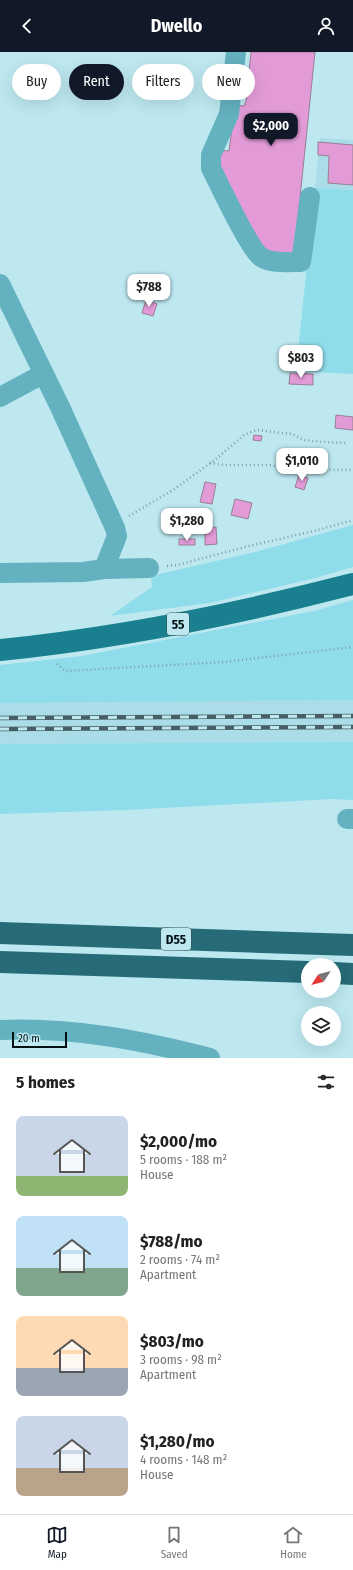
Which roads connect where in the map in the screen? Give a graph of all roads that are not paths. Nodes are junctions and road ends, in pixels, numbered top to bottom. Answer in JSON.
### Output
{"nodes":[{"id":1,"x":236,"y":52,"type":"edge"},
{"id":2,"x":310,"y":196,"type":"dead end"},
{"id":3,"x":0,"y":284,"type":"edge"},
{"id":4,"x":43,"y":374,"type":"junction"},
{"id":5,"x":0,"y":396,"type":"edge"},
{"id":6,"x":149,"y":568,"type":"road end"},
{"id":7,"x":104,"y":569,"type":"junction"},
{"id":8,"x":0,"y":573,"type":"edge"},
{"id":9,"x":353,"y":584,"type":"edge"},
{"id":10,"x":0,"y":650,"type":"edge"},
{"id":11,"x":0,"y":933,"type":"edge"},
{"id":12,"x":353,"y":945,"type":"edge"},
{"id":13,"x":0,"y":962,"type":"edge"},
{"id":14,"x":301,"y":972,"type":"edge"},
{"id":15,"x":341,"y":973,"type":"edge"},
{"id":16,"x":353,"y":974,"type":"edge"},
{"id":17,"x":0,"y":1030,"type":"edge"},
{"id":18,"x":210,"y":1058,"type":"edge"}],
"edges":[{"from":1,"to":2,"type":"street"},
{"from":3,"to":4,"type":"street"},
{"from":4,"to":5,"type":"street"},
{"from":4,"to":7,"type":"street"},
{"from":6,"to":7,"type":"street"},
{"from":7,"to":8,"type":"street"},
{"from":9,"to":10,"type":"main road","number":"55"},
{"from":11,"to":12,"type":"highway","number":"D55"},
{"from":13,"to":14,"type":"highway","number":"D55"},
{"from":15,"to":16,"type":"highway"},
{"from":17,"to":18,"type":"street"}]}
